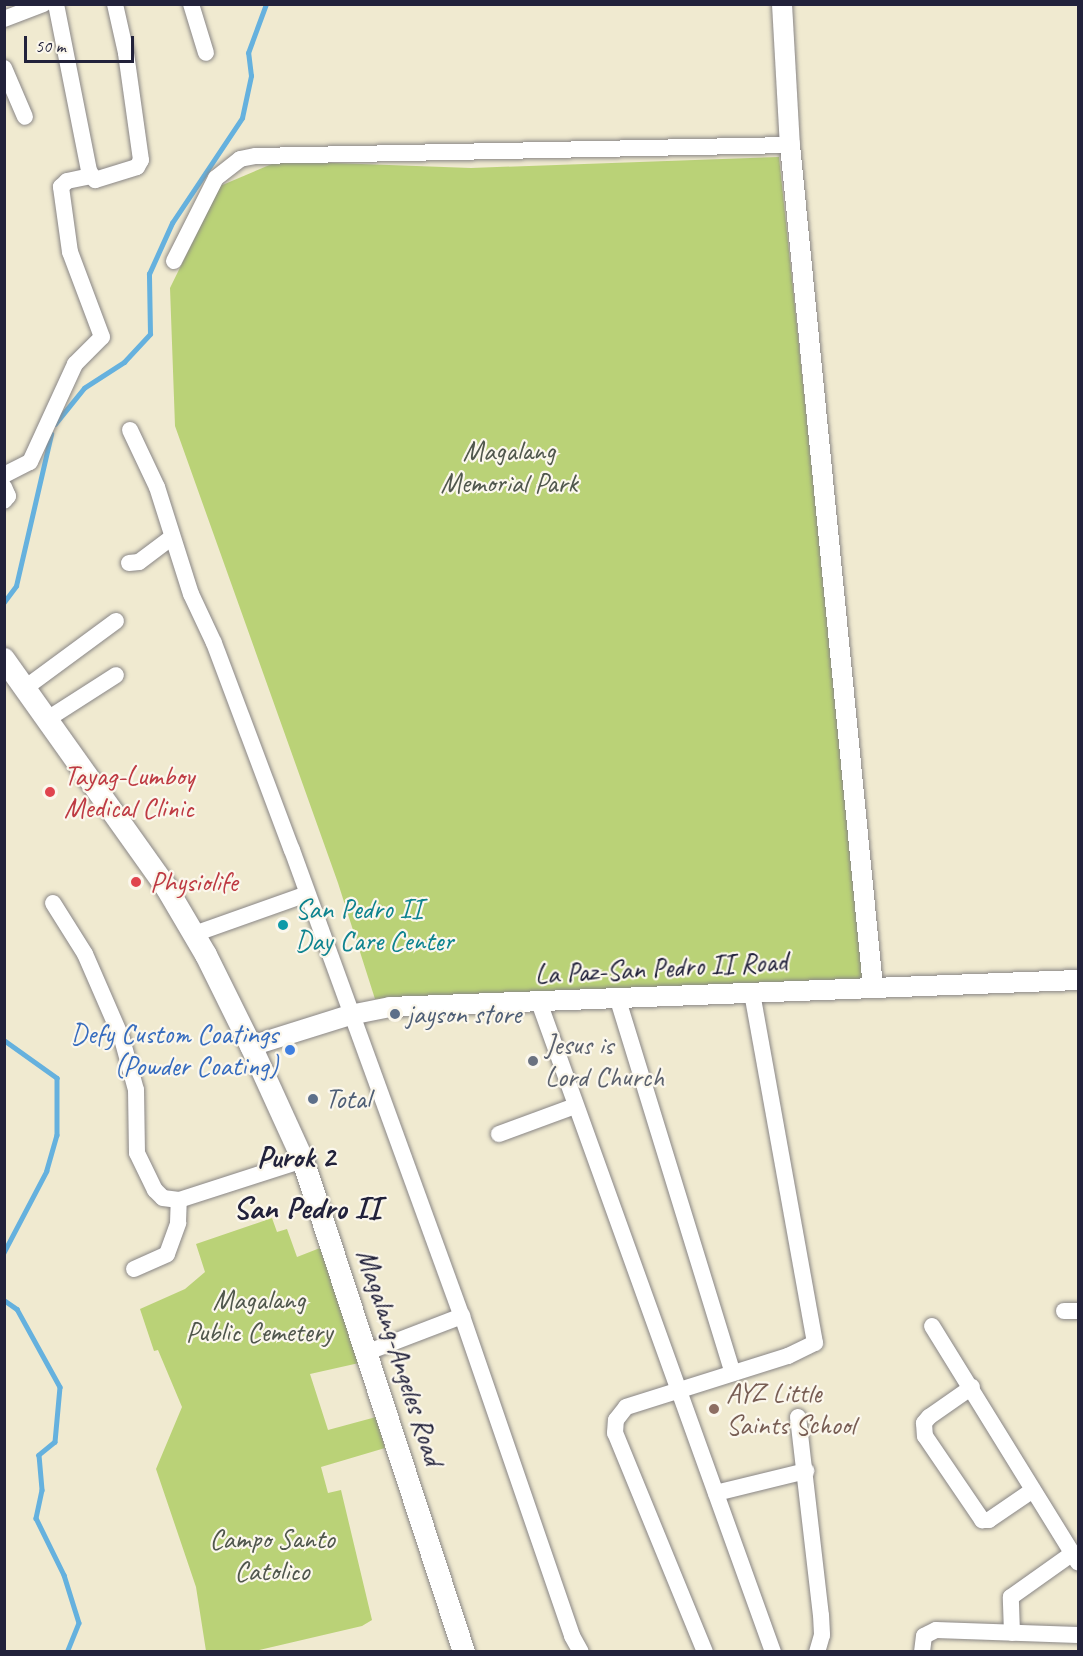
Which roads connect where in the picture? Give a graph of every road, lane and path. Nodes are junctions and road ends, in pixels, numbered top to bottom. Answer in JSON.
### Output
{"nodes":[{"id":1,"x":43,"y":4,"type":"edge"},
{"id":2,"x":56,"y":4,"type":"edge"},
{"id":3,"x":115,"y":4,"type":"edge"},
{"id":4,"x":191,"y":4,"type":"edge"},
{"id":5,"x":782,"y":4,"type":"edge"},
{"id":6,"x":4,"y":19,"type":"edge"},
{"id":7,"x":206,"y":53,"type":"dead end"},
{"id":8,"x":4,"y":68,"type":"edge"},
{"id":9,"x":24,"y":117,"type":"dead end"},
{"id":10,"x":790,"y":145,"type":"junction"},
{"id":11,"x":91,"y":176,"type":"junction"},
{"id":12,"x":174,"y":261,"type":"dead end"},
{"id":13,"x":130,"y":430,"type":"dead end"},
{"id":14,"x":4,"y":476,"type":"edge"},
{"id":15,"x":4,"y":487,"type":"edge"},
{"id":16,"x":4,"y":501,"type":"edge"},
{"id":17,"x":172,"y":537,"type":"junction"},
{"id":18,"x":129,"y":563,"type":"dead end"},
{"id":19,"x":116,"y":621,"type":"dead end"},
{"id":20,"x":4,"y":658,"type":"edge"},
{"id":21,"x":116,"y":675,"type":"dead end"},
{"id":22,"x":25,"y":688,"type":"junction"},
{"id":23,"x":46,"y":720,"type":"junction"},
{"id":24,"x":307,"y":894,"type":"junction"},
{"id":25,"x":53,"y":903,"type":"dead end"},
{"id":26,"x":194,"y":933,"type":"junction"},
{"id":27,"x":1078,"y":980,"type":"edge"},
{"id":28,"x":873,"y":987,"type":"junction"},
{"id":29,"x":752,"y":992,"type":"junction"},
{"id":30,"x":618,"y":1000,"type":"junction"},
{"id":31,"x":539,"y":1002,"type":"junction"},
{"id":32,"x":350,"y":1014,"type":"junction"},
{"id":33,"x":251,"y":1046,"type":"junction"},
{"id":34,"x":575,"y":1106,"type":"junction"},
{"id":35,"x":499,"y":1134,"type":"dead end"},
{"id":36,"x":303,"y":1160,"type":"junction"},
{"id":37,"x":179,"y":1200,"type":"junction"},
{"id":38,"x":134,"y":1269,"type":"dead end"},
{"id":39,"x":462,"y":1316,"type":"junction"},
{"id":40,"x":932,"y":1326,"type":"dead end"},
{"id":41,"x":368,"y":1352,"type":"junction"},
{"id":42,"x":733,"y":1373,"type":"junction"},
{"id":43,"x":972,"y":1387,"type":"junction"},
{"id":44,"x":676,"y":1391,"type":"junction"},
{"id":45,"x":798,"y":1417,"type":"dead end"},
{"id":46,"x":806,"y":1471,"type":"junction"},
{"id":47,"x":1033,"y":1490,"type":"junction"},
{"id":48,"x":716,"y":1493,"type":"junction"},
{"id":49,"x":1076,"y":1557,"type":"edge"},
{"id":50,"x":1012,"y":1633,"type":"junction"},
{"id":51,"x":1078,"y":1635,"type":"edge"},
{"id":52,"x":464,"y":1652,"type":"edge"},
{"id":53,"x":581,"y":1652,"type":"edge"},
{"id":54,"x":705,"y":1652,"type":"edge"},
{"id":55,"x":773,"y":1652,"type":"edge"},
{"id":56,"x":817,"y":1652,"type":"edge"},
{"id":57,"x":922,"y":1652,"type":"edge"}],
"edges":[{"from":1,"to":6,"type":"street"},
{"from":2,"to":11,"type":"street"},
{"from":3,"to":11,"type":"street"},
{"from":4,"to":7,"type":"street"},
{"from":5,"to":10,"type":"street"},
{"from":8,"to":9,"type":"street"},
{"from":10,"to":12,"type":"street"},
{"from":10,"to":28,"type":"street"},
{"from":11,"to":14,"type":"street"},
{"from":13,"to":17,"type":"street"},
{"from":15,"to":16,"type":"street"},
{"from":17,"to":18,"type":"street"},
{"from":17,"to":24,"type":"street"},
{"from":19,"to":22,"type":"street"},
{"from":20,"to":22,"type":"main road","name":"Magalang-Angeles Road"},
{"from":21,"to":23,"type":"street"},
{"from":22,"to":23,"type":"main road","name":"Magalang-Angeles Road"},
{"from":23,"to":26,"type":"main road","name":"Magalang-Angeles Road"},
{"from":24,"to":26,"type":"street"},
{"from":24,"to":32,"type":"street"},
{"from":25,"to":37,"type":"street"},
{"from":26,"to":33,"type":"main road","name":"Magalang-Angeles Road"},
{"from":27,"to":28,"type":"street","name":"La Paz-San Pedro II Road"},
{"from":28,"to":29,"type":"street","name":"La Paz-San Pedro II Road"},
{"from":29,"to":30,"type":"street","name":"La Paz-San Pedro II Road"},
{"from":29,"to":42,"type":"street"},
{"from":30,"to":31,"type":"street","name":"La Paz-San Pedro II Road"},
{"from":30,"to":42,"type":"street"},
{"from":31,"to":32,"type":"street","name":"La Paz-San Pedro II Road"},
{"from":31,"to":34,"type":"street"},
{"from":32,"to":33,"type":"street","name":"La Paz-San Pedro II Road"},
{"from":32,"to":39,"type":"street"},
{"from":33,"to":36,"type":"main road","name":"Magalang-Angeles Road"},
{"from":34,"to":35,"type":"street"},
{"from":34,"to":44,"type":"street"},
{"from":36,"to":37,"type":"street"},
{"from":36,"to":41,"type":"main road","name":"Magalang-Angeles Road"},
{"from":37,"to":38,"type":"street"},
{"from":39,"to":41,"type":"street"},
{"from":39,"to":53,"type":"street"},
{"from":40,"to":43,"type":"street"},
{"from":41,"to":52,"type":"main road","name":"Magalang-Angeles Road"},
{"from":42,"to":44,"type":"street"},
{"from":43,"to":47,"type":"street"},
{"from":43,"to":47,"type":"street"},
{"from":44,"to":48,"type":"street"},
{"from":44,"to":54,"type":"street"},
{"from":45,"to":46,"type":"street"},
{"from":46,"to":48,"type":"street"},
{"from":46,"to":56,"type":"street"},
{"from":47,"to":49,"type":"street"},
{"from":48,"to":55,"type":"street"},
{"from":49,"to":50,"type":"street"},
{"from":50,"to":51,"type":"street"},
{"from":50,"to":57,"type":"street"}]}
